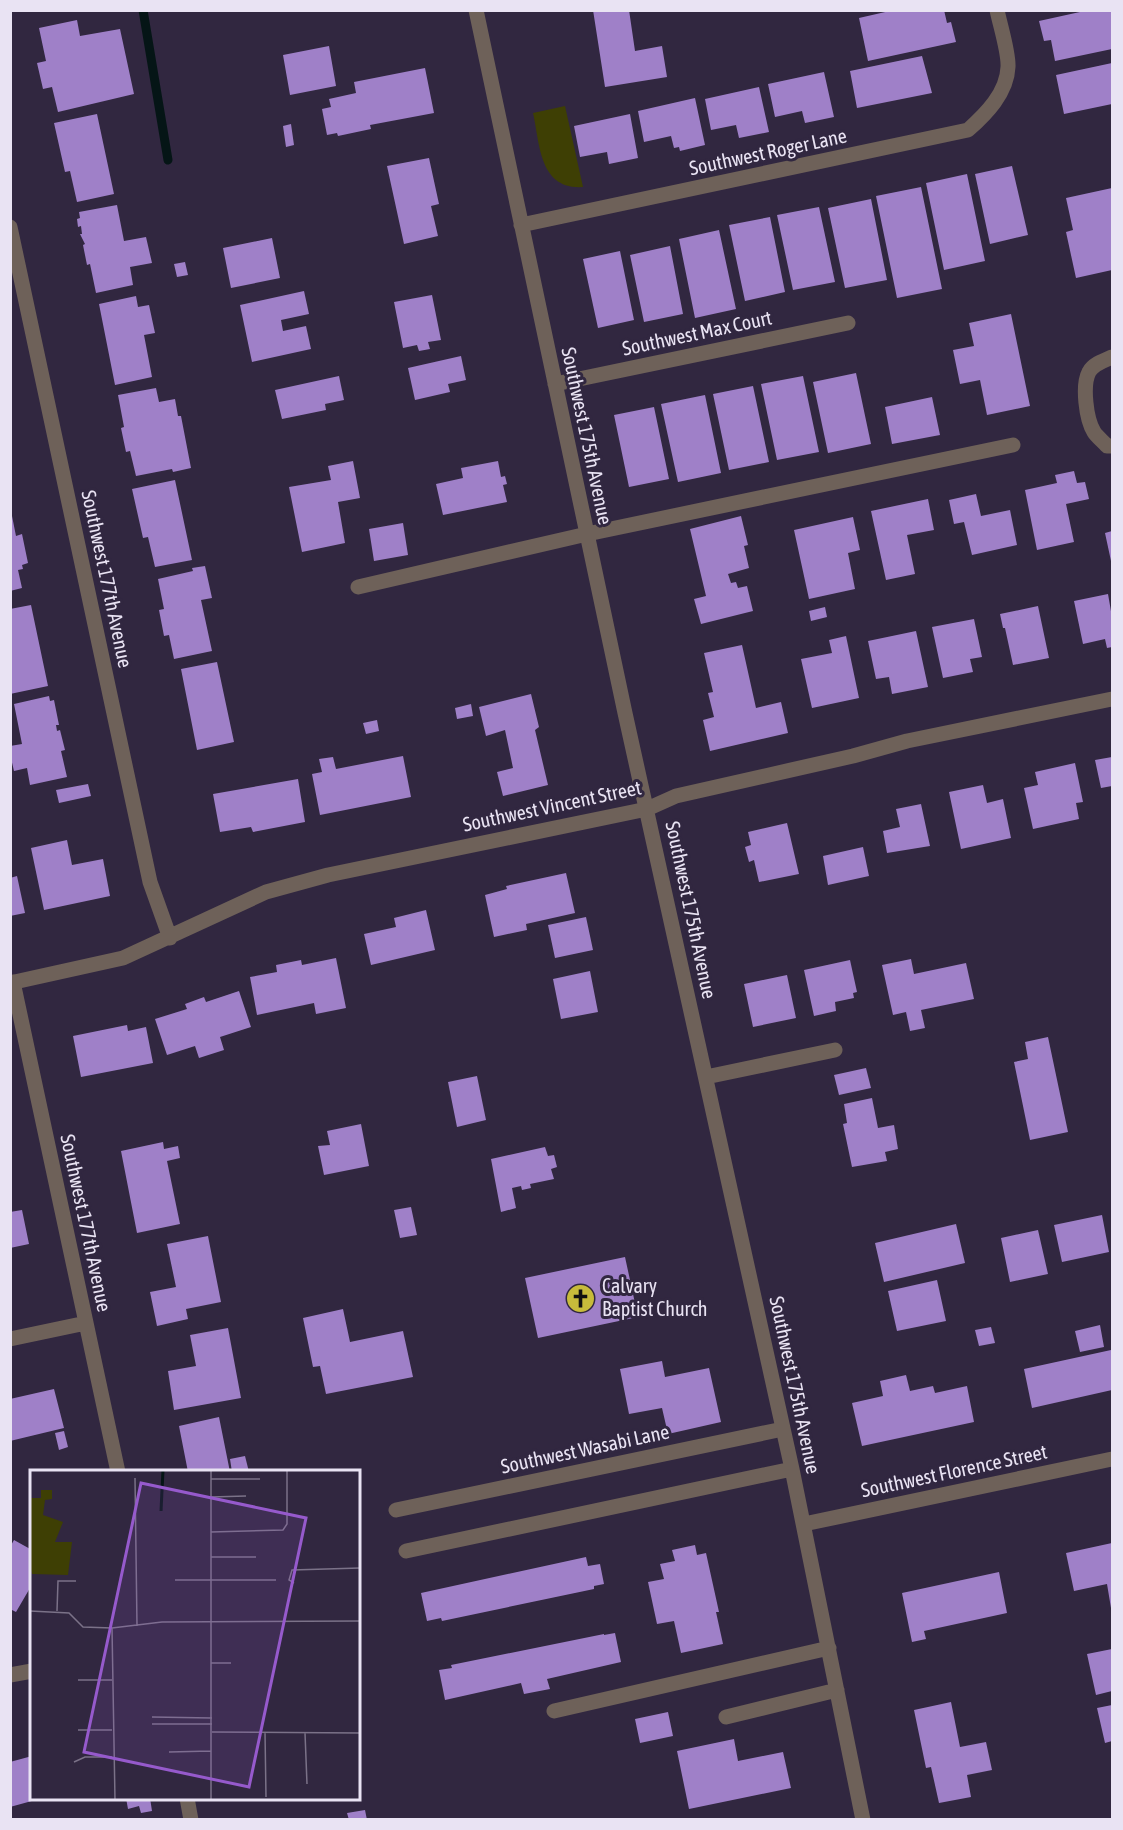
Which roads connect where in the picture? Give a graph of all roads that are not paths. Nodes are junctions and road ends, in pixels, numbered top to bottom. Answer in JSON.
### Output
{"nodes":[{"id":1,"x":476,"y":10,"type":"edge"},
{"id":2,"x":997,"y":10,"type":"edge"},
{"id":3,"x":521,"y":225,"type":"junction"},
{"id":4,"x":10,"y":228,"type":"edge"},
{"id":5,"x":848,"y":323,"type":"dead end"},
{"id":6,"x":1113,"y":357,"type":"edge"},
{"id":7,"x":555,"y":384,"type":"junction"},
{"id":8,"x":1013,"y":445,"type":"dead end"},
{"id":9,"x":1113,"y":446,"type":"edge"},
{"id":10,"x":587,"y":534,"type":"junction"},
{"id":11,"x":358,"y":587,"type":"dead end"},
{"id":12,"x":1113,"y":699,"type":"edge"},
{"id":13,"x":647,"y":809,"type":"junction"},
{"id":14,"x":170,"y":938,"type":"junction"},
{"id":15,"x":12,"y":983,"type":"edge"},
{"id":16,"x":835,"y":1050,"type":"dead end"},
{"id":17,"x":706,"y":1077,"type":"junction"},
{"id":18,"x":86,"y":1323,"type":"junction"},
{"id":19,"x":10,"y":1339,"type":"edge"},
{"id":20,"x":783,"y":1429,"type":"junction"},
{"id":21,"x":1113,"y":1460,"type":"edge"},
{"id":22,"x":792,"y":1469,"type":"junction"},
{"id":23,"x":118,"y":1470,"type":"edge"},
{"id":24,"x":396,"y":1510,"type":"dead end"},
{"id":25,"x":804,"y":1524,"type":"junction"},
{"id":26,"x":406,"y":1551,"type":"dead end"},
{"id":27,"x":829,"y":1648,"type":"junction"},
{"id":28,"x":30,"y":1671,"type":"edge"},
{"id":29,"x":10,"y":1675,"type":"edge"},
{"id":30,"x":837,"y":1690,"type":"junction"},
{"id":31,"x":554,"y":1711,"type":"dead end"},
{"id":32,"x":726,"y":1717,"type":"dead end"},
{"id":33,"x":187,"y":1800,"type":"edge"},
{"id":34,"x":191,"y":1820,"type":"edge"},
{"id":35,"x":863,"y":1820,"type":"edge"}],
"edges":[{"from":1,"to":3,"type":"street","name":"Southwest 175th Avenue"},
{"from":2,"to":3,"type":"street","name":"Southwest Roger Lane"},
{"from":3,"to":7,"type":"street","name":"Southwest 175th Avenue"},
{"from":4,"to":14,"type":"street","name":"Southwest 177th Avenue"},
{"from":5,"to":7,"type":"street","name":"Southwest Max Court"},
{"from":6,"to":9,"type":"street"},
{"from":7,"to":10,"type":"street","name":"Southwest 175th Avenue"},
{"from":8,"to":10,"type":"street"},
{"from":10,"to":11,"type":"street"},
{"from":10,"to":13,"type":"street","name":"Southwest 175th Avenue"},
{"from":12,"to":13,"type":"street","name":"Southwest Vincent Street"},
{"from":13,"to":14,"type":"street","name":"Southwest Vincent Street"},
{"from":13,"to":17,"type":"street","name":"Southwest 175th Avenue"},
{"from":14,"to":15,"type":"street","name":"Southwest Vincent Street"},
{"from":15,"to":18,"type":"street","name":"Southwest 177th Avenue"},
{"from":16,"to":17,"type":"street"},
{"from":17,"to":20,"type":"street","name":"Southwest 175th Avenue"},
{"from":18,"to":19,"type":"street"},
{"from":18,"to":23,"type":"street","name":"Southwest 177th Avenue"},
{"from":20,"to":22,"type":"street","name":"Southwest 175th Avenue"},
{"from":20,"to":24,"type":"street","name":"Southwest Wasabi Lane"},
{"from":21,"to":25,"type":"street","name":"Southwest Florence Street"},
{"from":22,"to":25,"type":"street","name":"Southwest 175th Avenue"},
{"from":22,"to":26,"type":"street"},
{"from":25,"to":27,"type":"street","name":"Southwest 175th Avenue"},
{"from":27,"to":30,"type":"street","name":"Southwest 175th Avenue"},
{"from":27,"to":31,"type":"street"},
{"from":28,"to":29,"type":"street"},
{"from":30,"to":32,"type":"street"},
{"from":30,"to":35,"type":"street","name":"Southwest 175th Avenue"},
{"from":33,"to":34,"type":"street"}]}
